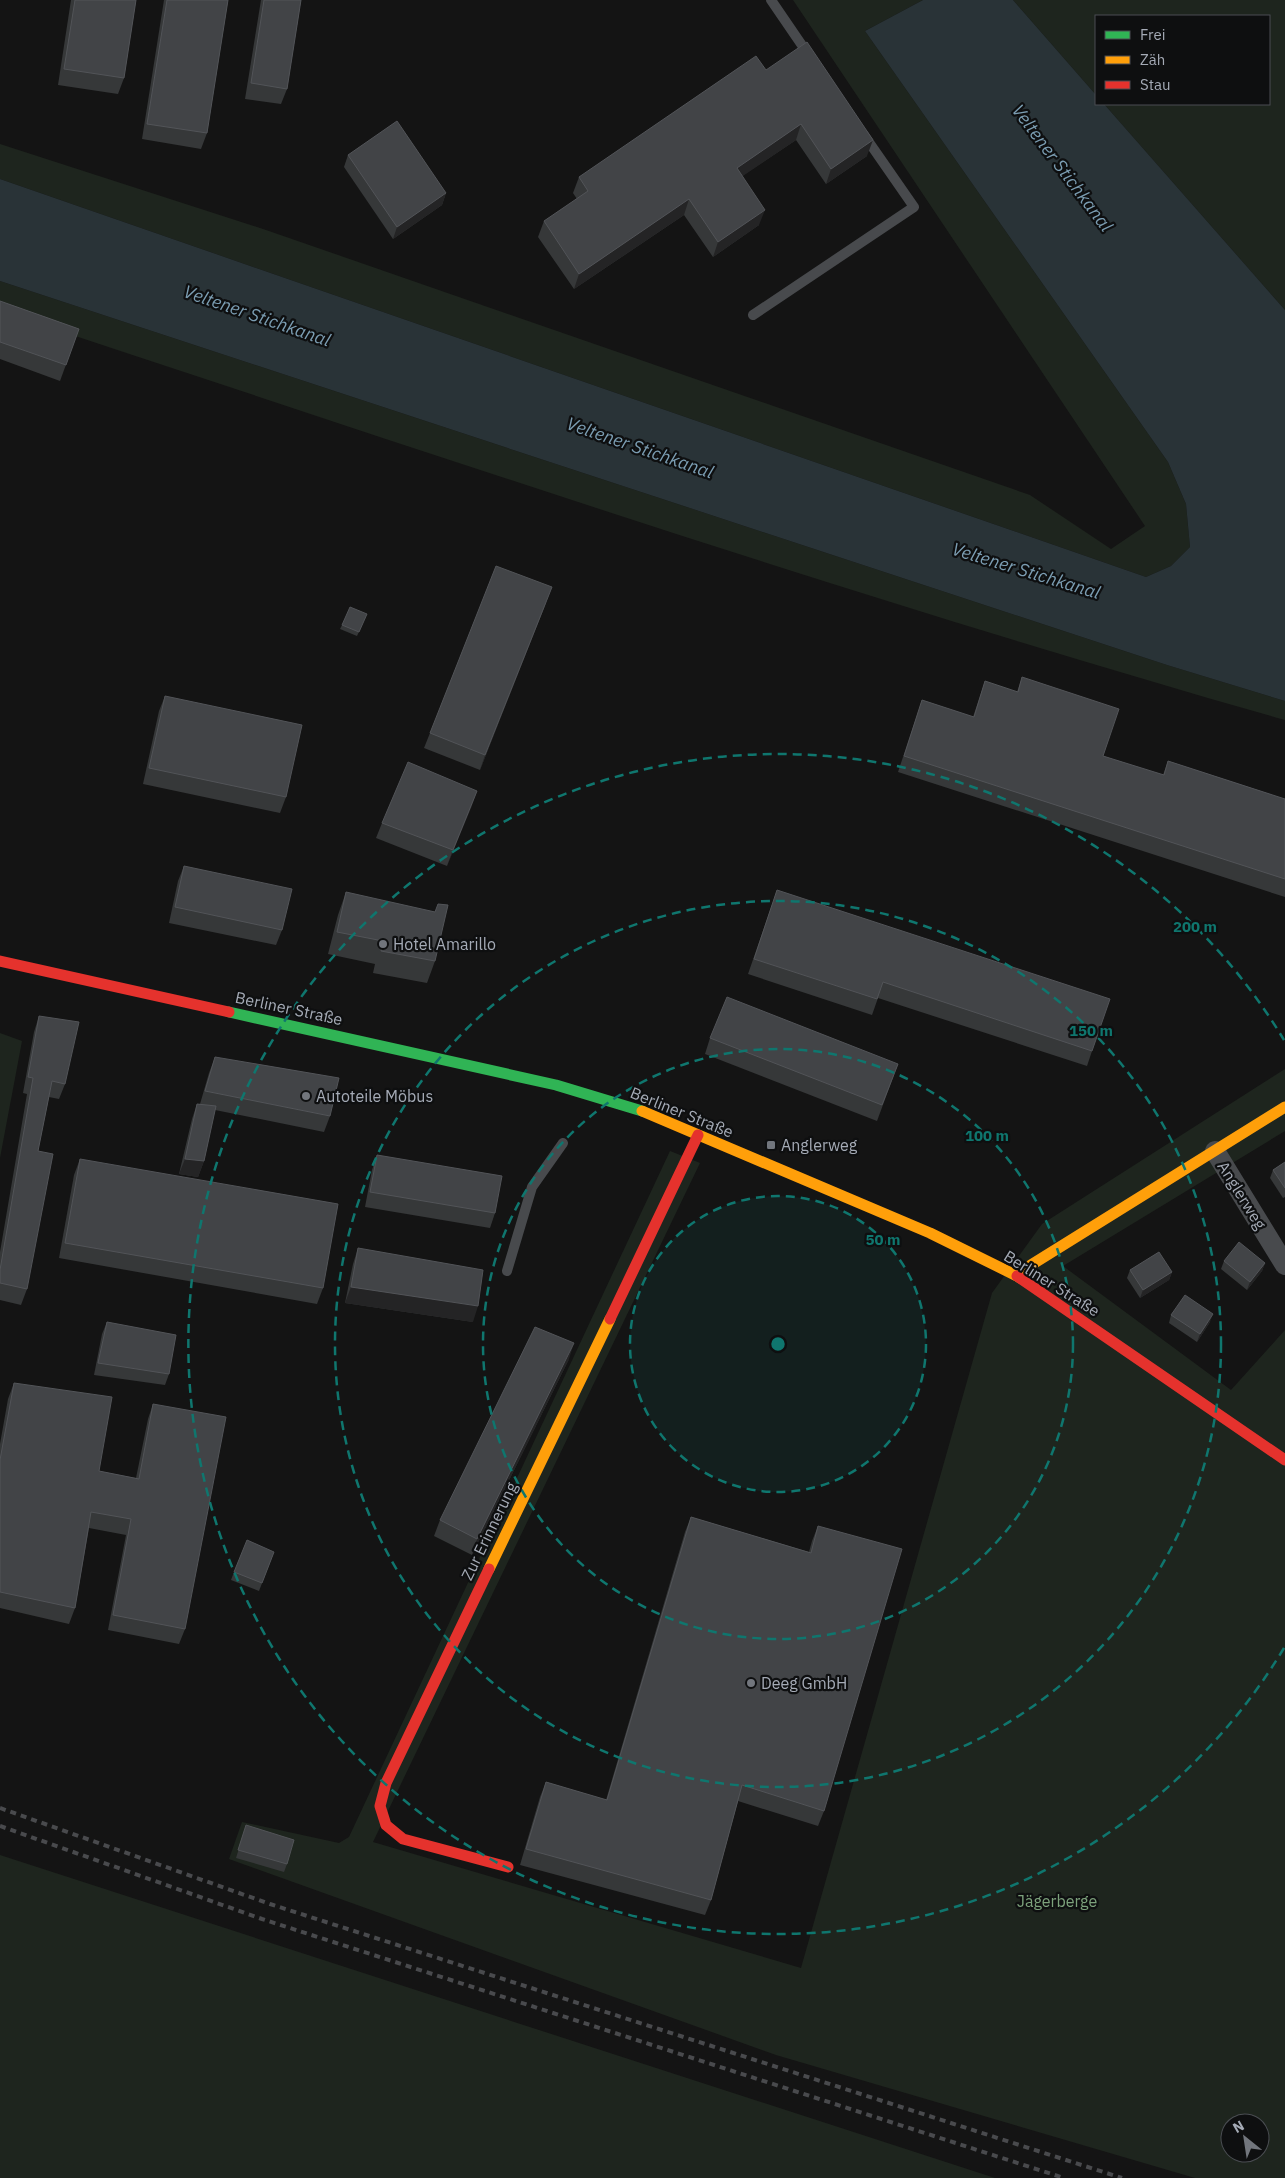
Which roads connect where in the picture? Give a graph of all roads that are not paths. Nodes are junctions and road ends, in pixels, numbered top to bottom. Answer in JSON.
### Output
{"nodes":[{"id":1,"x":771,"y":0,"type":"edge"},
{"id":2,"x":815,"y":64,"type":"edge"},
{"id":3,"x":859,"y":127,"type":"edge"},
{"id":4,"x":753,"y":315,"type":"dead end"},
{"id":5,"x":0,"y":961,"type":"edge"},
{"id":6,"x":1285,"y":1107,"type":"edge"},
{"id":7,"x":698,"y":1135,"type":"junction"},
{"id":8,"x":562,"y":1143,"type":"dead end"},
{"id":9,"x":1215,"y":1151,"type":"junction"},
{"id":10,"x":1285,"y":1265,"type":"edge"},
{"id":11,"x":507,"y":1271,"type":"dead end"},
{"id":12,"x":1020,"y":1278,"type":"junction"},
{"id":13,"x":1285,"y":1460,"type":"edge"},
{"id":14,"x":508,"y":1868,"type":"dead end"}],
"edges":[{"from":1,"to":2,"type":"lane"},
{"from":3,"to":4,"type":"lane"},
{"from":5,"to":7,"type":"main road","name":"Berliner Straße"},
{"from":6,"to":9,"type":"main road","name":"Anglerweg"},
{"from":7,"to":12,"type":"main road","name":"Berliner Straße"},
{"from":7,"to":14,"type":"main road","name":"Zur Erinnerung"},
{"from":8,"to":11,"type":"lane"},
{"from":9,"to":10,"type":"street","name":"Anglerweg"},
{"from":9,"to":12,"type":"main road","name":"Anglerweg"},
{"from":12,"to":13,"type":"main road","name":"Berliner Straße"}]}
